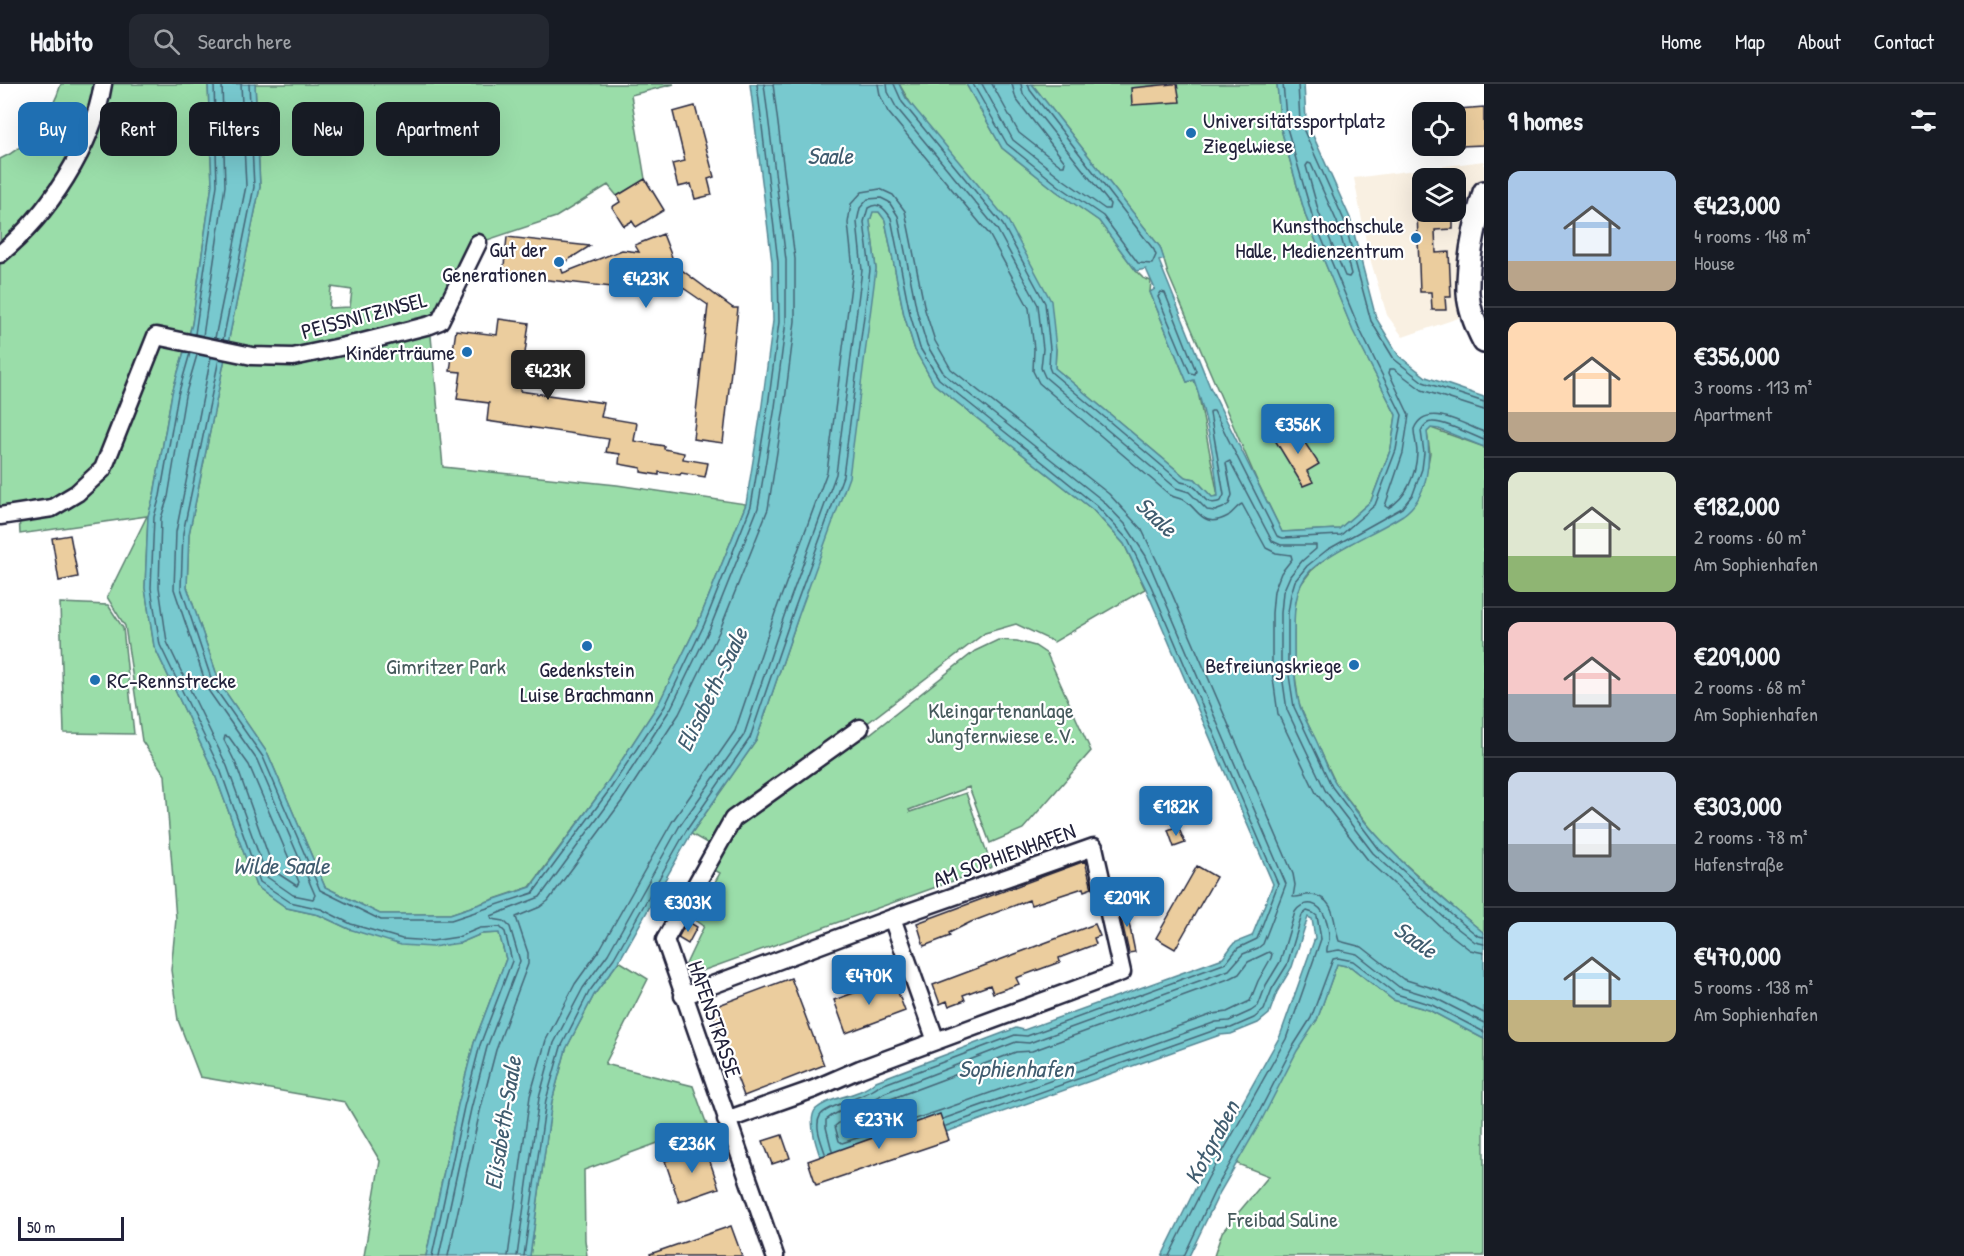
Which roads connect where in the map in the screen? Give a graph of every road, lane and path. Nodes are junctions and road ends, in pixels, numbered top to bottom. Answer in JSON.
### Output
{"nodes":[{"id":1,"x":103,"y":84,"type":"edge"},
{"id":2,"x":1484,"y":192,"type":"edge"},
{"id":3,"x":478,"y":243,"type":"dead end"},
{"id":4,"x":0,"y":254,"type":"edge"},
{"id":5,"x":1484,"y":342,"type":"edge"},
{"id":6,"x":0,"y":516,"type":"edge"},
{"id":7,"x":860,"y":728,"type":"dead end"},
{"id":8,"x":892,"y":918,"type":"junction"},
{"id":9,"x":683,"y":996,"type":"junction"},
{"id":10,"x":936,"y":1041,"type":"junction"},
{"id":11,"x":726,"y":1120,"type":"junction"},
{"id":12,"x":775,"y":1256,"type":"edge"}],
"edges":[{"from":1,"to":4,"type":"street"},
{"from":2,"to":5,"type":"street"},
{"from":3,"to":6,"type":"street","name":"PEISSNITZINSEL"},
{"from":7,"to":9,"type":"street","name":"HAFENSTRASSE"},
{"from":8,"to":9,"type":"street","name":"AM SOPHIENHAFEN"},
{"from":8,"to":10,"type":"street"},
{"from":8,"to":10,"type":"street","name":"AM SOPHIENHAFEN"},
{"from":9,"to":11,"type":"street","name":"HAFENSTRASSE"},
{"from":10,"to":11,"type":"street","name":"AM SOPHIENHAFEN"},
{"from":11,"to":12,"type":"street","name":"HAFENSTRASSE"}]}
